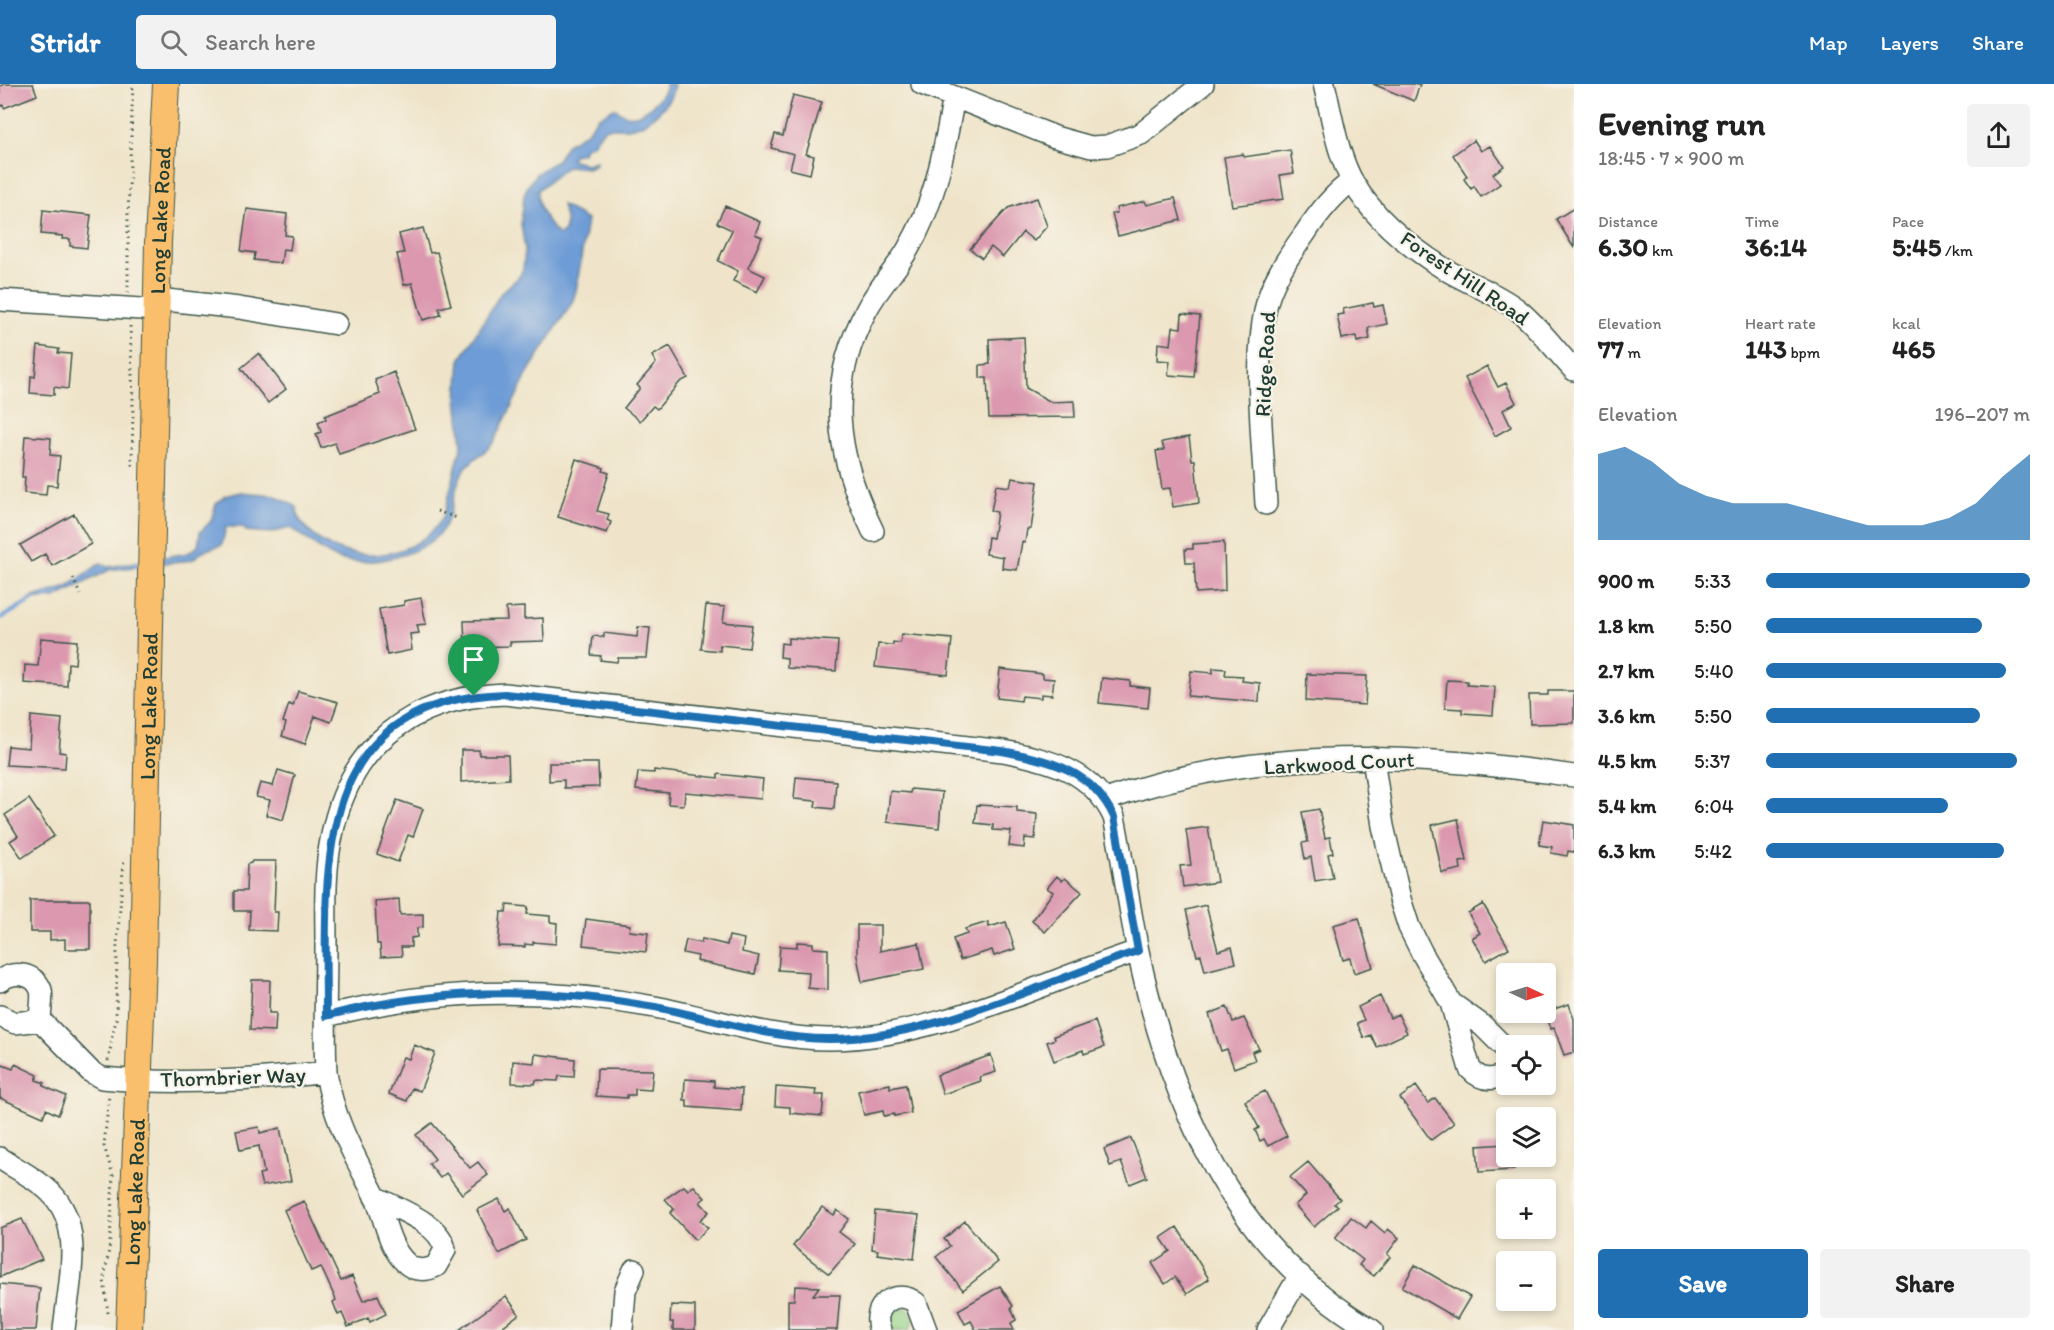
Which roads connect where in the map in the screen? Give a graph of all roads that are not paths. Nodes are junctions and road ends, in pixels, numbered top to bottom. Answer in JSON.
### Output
{"nodes":[{"id":1,"x":166,"y":84,"type":"edge"},
{"id":2,"x":922,"y":84,"type":"edge"},
{"id":3,"x":1203,"y":84,"type":"edge"},
{"id":4,"x":1324,"y":84,"type":"edge"},
{"id":5,"x":954,"y":97,"type":"junction"},
{"id":6,"x":1352,"y":181,"type":"junction"},
{"id":7,"x":0,"y":300,"type":"edge"},
{"id":8,"x":157,"y":305,"type":"junction"},
{"id":9,"x":336,"y":324,"type":"dead end"},
{"id":10,"x":1574,"y":370,"type":"edge"},
{"id":11,"x":1266,"y":504,"type":"dead end"},
{"id":12,"x":873,"y":531,"type":"dead end"},
{"id":13,"x":1373,"y":758,"type":"junction"},
{"id":14,"x":1574,"y":776,"type":"edge"},
{"id":15,"x":1106,"y":800,"type":"junction"},
{"id":16,"x":1138,"y":951,"type":"junction"},
{"id":17,"x":0,"y":981,"type":"edge"},
{"id":18,"x":1451,"y":1003,"type":"junction"},
{"id":19,"x":0,"y":1016,"type":"edge"},
{"id":20,"x":326,"y":1016,"type":"junction"},
{"id":21,"x":40,"y":1020,"type":"junction"},
{"id":22,"x":1496,"y":1039,"type":"edge"},
{"id":23,"x":326,"y":1072,"type":"junction"},
{"id":24,"x":1496,"y":1076,"type":"edge"},
{"id":25,"x":139,"y":1080,"type":"junction"},
{"id":26,"x":0,"y":1158,"type":"edge"},
{"id":27,"x":375,"y":1197,"type":"dead end"},
{"id":28,"x":634,"y":1270,"type":"dead end"},
{"id":29,"x":1300,"y":1275,"type":"junction"},
{"id":30,"x":119,"y":1324,"type":"edge"},
{"id":31,"x":64,"y":1330,"type":"edge"},
{"id":32,"x":622,"y":1330,"type":"edge"},
{"id":33,"x":880,"y":1330,"type":"edge"},
{"id":34,"x":926,"y":1330,"type":"edge"},
{"id":35,"x":1268,"y":1330,"type":"edge"},
{"id":36,"x":1372,"y":1330,"type":"edge"}],
"edges":[{"from":1,"to":8,"type":"main road","name":"Long Lake Road"},
{"from":2,"to":5,"type":"street"},
{"from":3,"to":5,"type":"street"},
{"from":4,"to":6,"type":"street","name":"Forest Hill Road"},
{"from":5,"to":12,"type":"street"},
{"from":6,"to":10,"type":"street","name":"Forest Hill Road"},
{"from":6,"to":11,"type":"street","name":"Ridge Road"},
{"from":7,"to":8,"type":"street"},
{"from":8,"to":9,"type":"street"},
{"from":8,"to":25,"type":"main road","name":"Long Lake Road"},
{"from":13,"to":14,"type":"street","name":"Larkwood Court"},
{"from":13,"to":15,"type":"street","name":"Larkwood Court"},
{"from":13,"to":18,"type":"street"},
{"from":15,"to":16,"type":"street"},
{"from":15,"to":20,"type":"street"},
{"from":16,"to":20,"type":"street"},
{"from":16,"to":29,"type":"street"},
{"from":17,"to":21,"type":"street"},
{"from":18,"to":22,"type":"street"},
{"from":18,"to":24,"type":"street"},
{"from":19,"to":21,"type":"street"},
{"from":20,"to":23,"type":"street"},
{"from":21,"to":25,"type":"street","name":"Thornbrier Way"},
{"from":23,"to":25,"type":"street","name":"Thornbrier Way"},
{"from":23,"to":27,"type":"street"},
{"from":25,"to":30,"type":"main road","name":"Long Lake Road"},
{"from":26,"to":31,"type":"street"},
{"from":28,"to":32,"type":"street"},
{"from":29,"to":35,"type":"street"},
{"from":29,"to":36,"type":"street"},
{"from":33,"to":34,"type":"street"}]}
